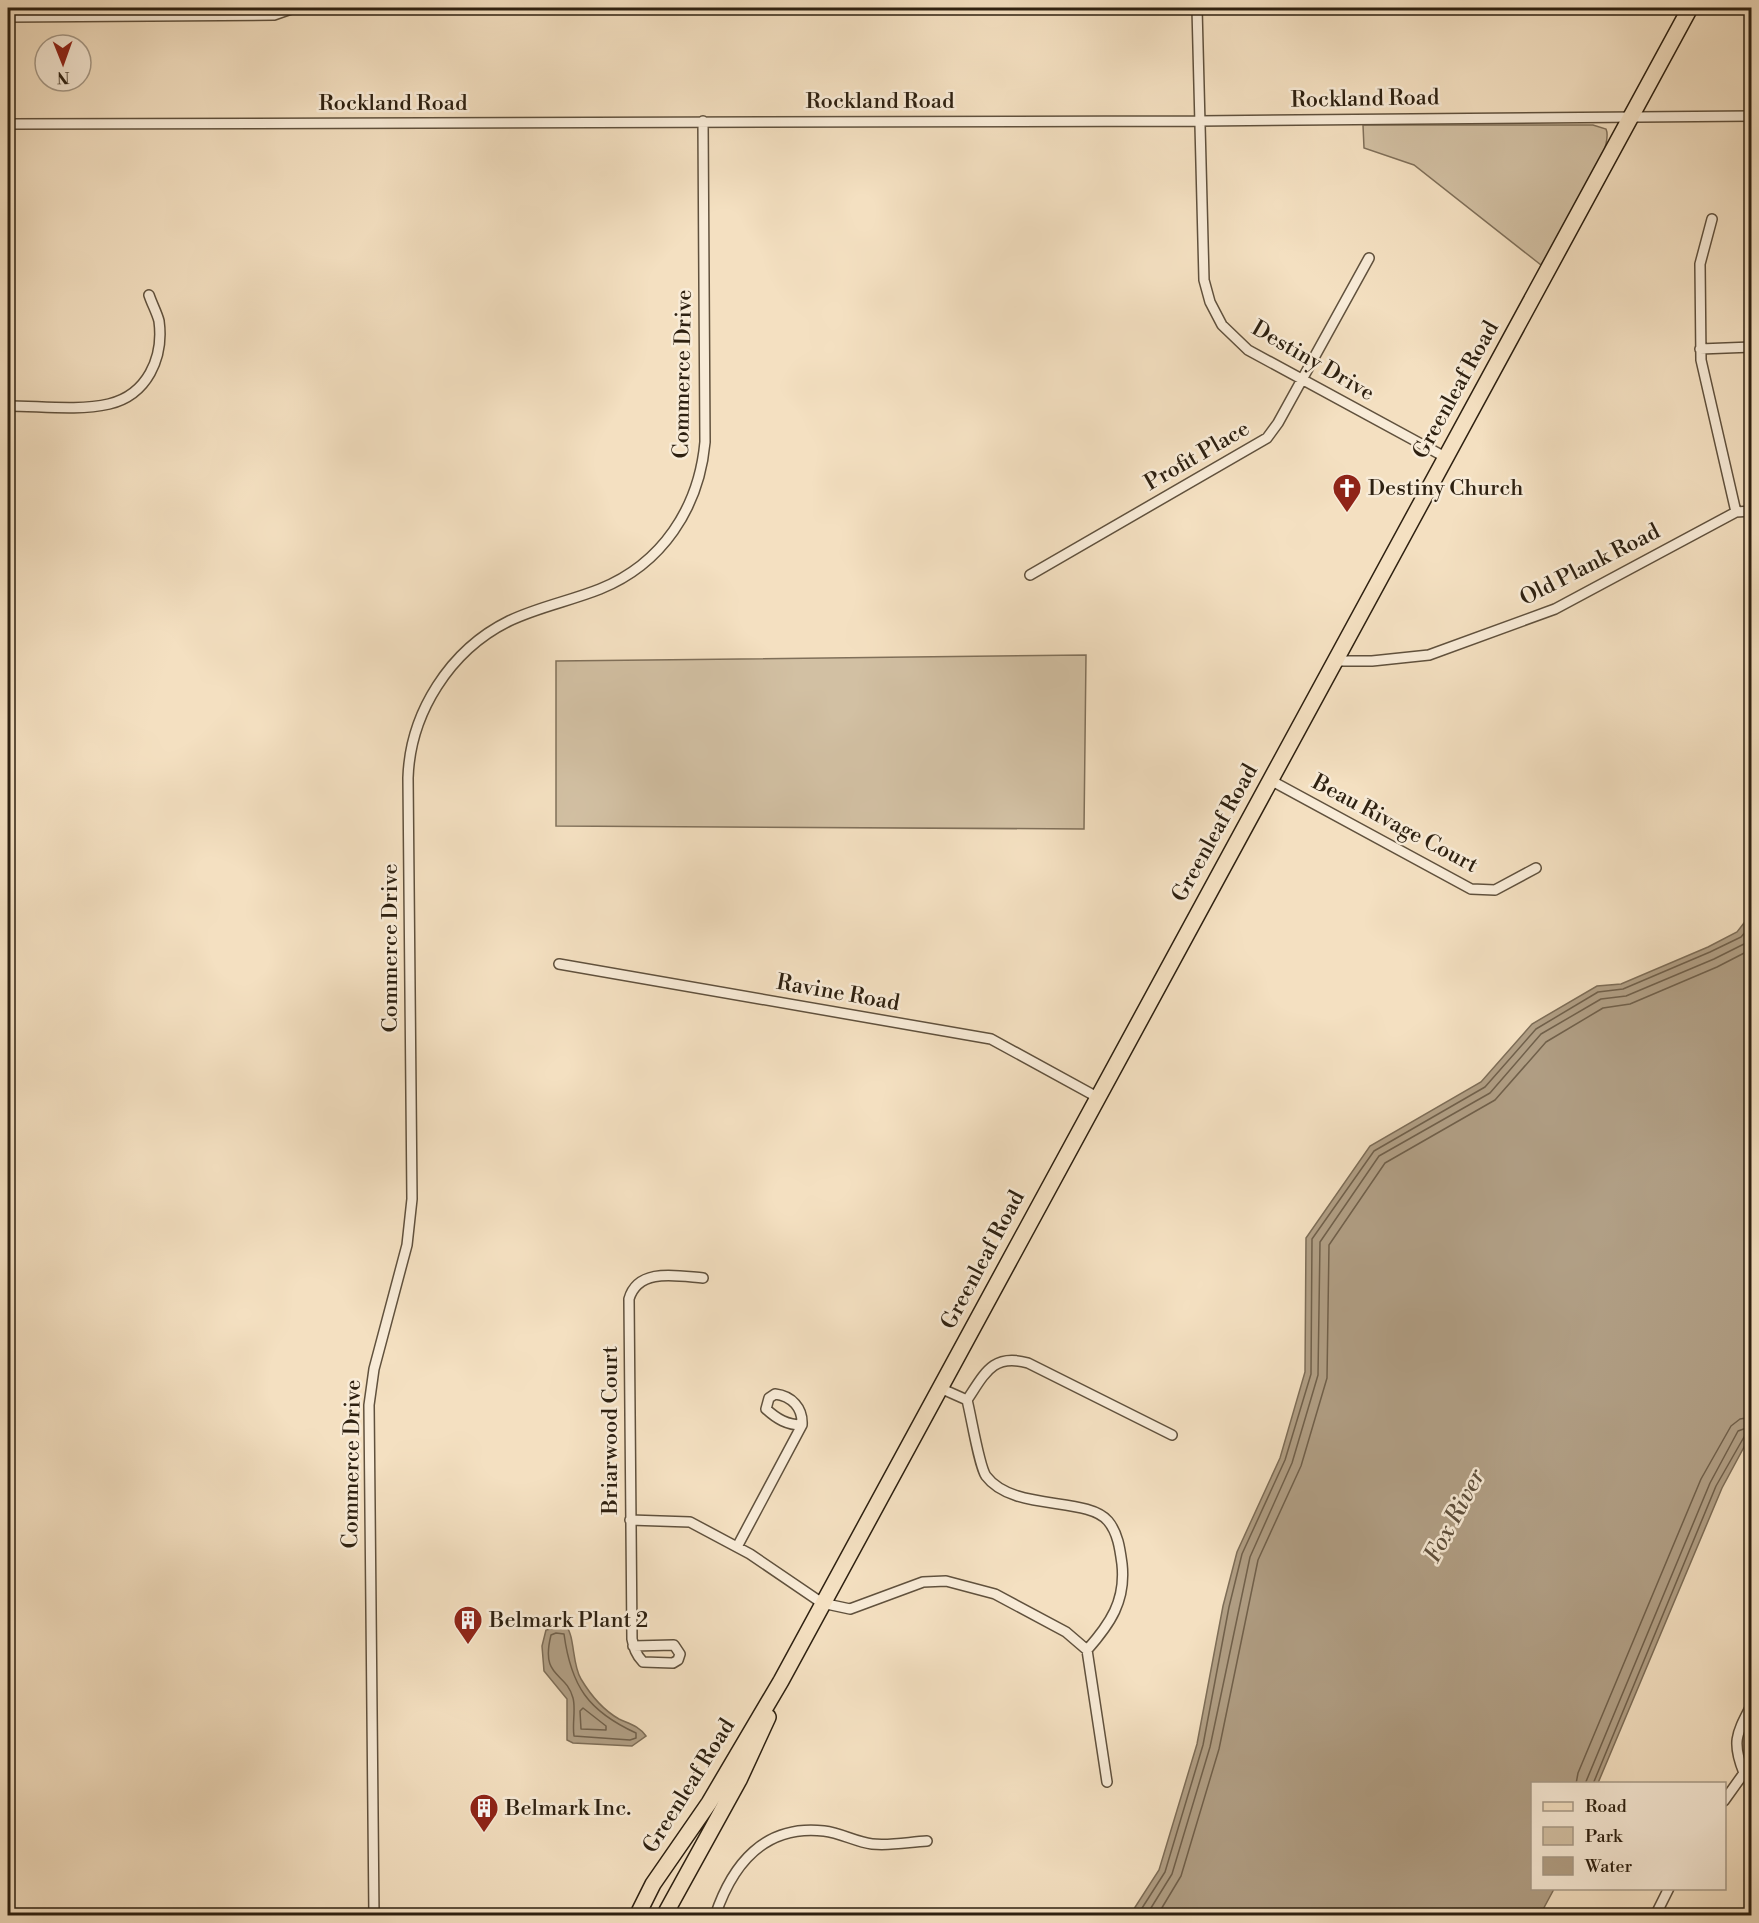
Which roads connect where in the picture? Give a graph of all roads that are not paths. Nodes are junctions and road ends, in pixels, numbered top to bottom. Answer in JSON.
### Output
{"nodes":[{"id":1,"x":293,"y":8,"type":"edge"},
{"id":2,"x":1197,"y":8,"type":"edge"},
{"id":3,"x":1690,"y":8,"type":"edge"},
{"id":4,"x":8,"y":17,"type":"edge"},
{"id":5,"x":1631,"y":115,"type":"junction"},
{"id":6,"x":1752,"y":116,"type":"edge"},
{"id":7,"x":703,"y":121,"type":"junction"},
{"id":8,"x":1199,"y":121,"type":"junction"},
{"id":9,"x":8,"y":124,"type":"edge"},
{"id":10,"x":1712,"y":219,"type":"dead end"},
{"id":11,"x":1369,"y":258,"type":"dead end"},
{"id":12,"x":149,"y":295,"type":"dead end"},
{"id":13,"x":1752,"y":347,"type":"edge"},
{"id":14,"x":1700,"y":349,"type":"junction"},
{"id":15,"x":1302,"y":380,"type":"junction"},
{"id":16,"x":8,"y":406,"type":"edge"},
{"id":17,"x":1445,"y":457,"type":"junction"},
{"id":18,"x":1752,"y":511,"type":"edge"},
{"id":19,"x":1736,"y":512,"type":"junction"},
{"id":20,"x":1030,"y":575,"type":"dead end"},
{"id":21,"x":1336,"y":661,"type":"junction"},
{"id":22,"x":1270,"y":780,"type":"junction"},
{"id":23,"x":1536,"y":868,"type":"dead end"},
{"id":24,"x":559,"y":964,"type":"dead end"},
{"id":25,"x":1097,"y":1097,"type":"junction"},
{"id":26,"x":703,"y":1278,"type":"dead end"},
{"id":27,"x":940,"y":1388,"type":"junction"},
{"id":28,"x":968,"y":1400,"type":"junction"},
{"id":29,"x":802,"y":1425,"type":"dead end"},
{"id":30,"x":1172,"y":1435,"type":"dead end"},
{"id":31,"x":630,"y":1520,"type":"junction"},
{"id":32,"x":737,"y":1547,"type":"junction"},
{"id":33,"x":822,"y":1603,"type":"junction"},
{"id":34,"x":633,"y":1646,"type":"junction"},
{"id":35,"x":1087,"y":1650,"type":"junction"},
{"id":36,"x":781,"y":1681,"type":"junction"},
{"id":37,"x":1752,"y":1704,"type":"edge"},
{"id":38,"x":1748,"y":1775,"type":"edge"},
{"id":39,"x":1107,"y":1782,"type":"dead end"},
{"id":40,"x":1726,"y":1800,"type":"edge"},
{"id":41,"x":927,"y":1841,"type":"dead end"},
{"id":42,"x":1668,"y":1890,"type":"edge"},
{"id":43,"x":374,"y":1916,"type":"edge"},
{"id":44,"x":637,"y":1916,"type":"edge"},
{"id":45,"x":664,"y":1916,"type":"edge"},
{"id":46,"x":715,"y":1916,"type":"edge"},
{"id":47,"x":1655,"y":1916,"type":"edge"}],
"edges":[{"from":1,"to":4,"type":"street"},
{"from":2,"to":8,"type":"street","name":"Destiny Drive"},
{"from":3,"to":5,"type":"main road","name":"Greenleaf Road"},
{"from":5,"to":6,"type":"street","name":"Rockland Road"},
{"from":5,"to":8,"type":"street","name":"Rockland Road"},
{"from":5,"to":17,"type":"main road","name":"Greenleaf Road"},
{"from":7,"to":8,"type":"street","name":"Rockland Road"},
{"from":7,"to":9,"type":"street","name":"Rockland Road"},
{"from":7,"to":43,"type":"street","name":"Commerce Drive"},
{"from":8,"to":15,"type":"street","name":"Destiny Drive"},
{"from":10,"to":14,"type":"street"},
{"from":11,"to":15,"type":"street","name":"Profit Place"},
{"from":12,"to":16,"type":"street"},
{"from":13,"to":14,"type":"street"},
{"from":14,"to":19,"type":"street"},
{"from":15,"to":17,"type":"street","name":"Destiny Drive"},
{"from":15,"to":20,"type":"street","name":"Profit Place"},
{"from":17,"to":21,"type":"main road","name":"Greenleaf Road"},
{"from":18,"to":19,"type":"street","name":"Old Plank Road"},
{"from":19,"to":21,"type":"street","name":"Old Plank Road"},
{"from":21,"to":22,"type":"main road","name":"Greenleaf Road"},
{"from":22,"to":23,"type":"street","name":"Beau Rivage Court"},
{"from":22,"to":25,"type":"main road","name":"Greenleaf Road"},
{"from":24,"to":25,"type":"street","name":"Ravine Road"},
{"from":25,"to":27,"type":"main road","name":"Greenleaf Road"},
{"from":26,"to":31,"type":"street","name":"Briarwood Court"},
{"from":27,"to":28,"type":"street"},
{"from":27,"to":33,"type":"main road","name":"Greenleaf Road"},
{"from":28,"to":30,"type":"street"},
{"from":28,"to":35,"type":"street"},
{"from":29,"to":32,"type":"street"},
{"from":31,"to":32,"type":"street"},
{"from":31,"to":34,"type":"street","name":"Briarwood Court"},
{"from":32,"to":33,"type":"street"},
{"from":33,"to":35,"type":"street"},
{"from":33,"to":36,"type":"main road","name":"Greenleaf Road"},
{"from":34,"to":34,"type":"street"},
{"from":35,"to":39,"type":"street"},
{"from":36,"to":44,"type":"main road","name":"Greenleaf Road"},
{"from":36,"to":45,"type":"main road","name":"Greenleaf Road"},
{"from":37,"to":38,"type":"street"},
{"from":38,"to":40,"type":"street"},
{"from":41,"to":46,"type":"street"},
{"from":42,"to":47,"type":"street"}]}
